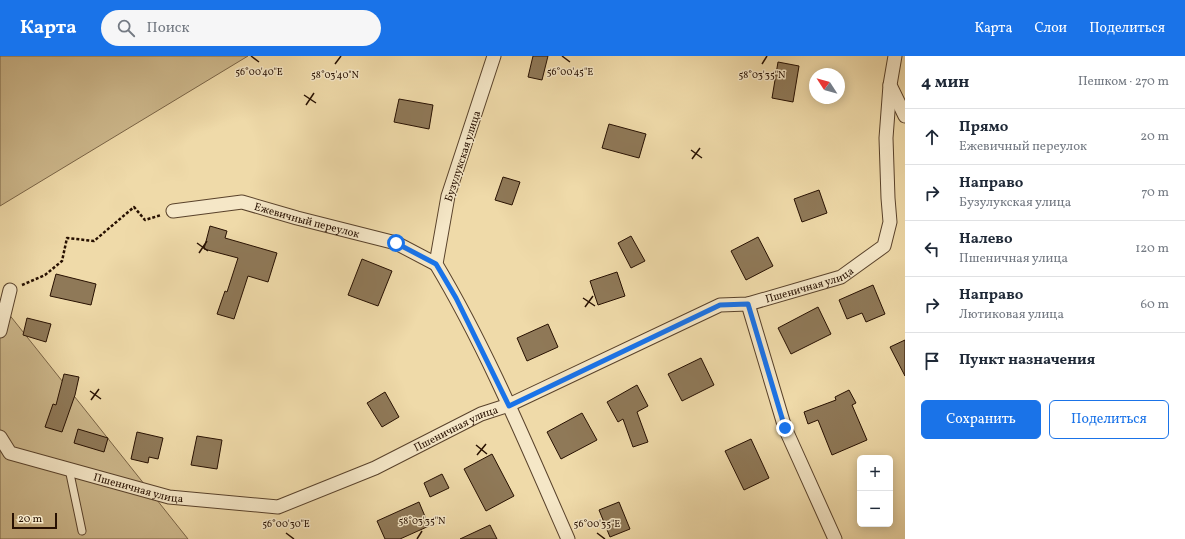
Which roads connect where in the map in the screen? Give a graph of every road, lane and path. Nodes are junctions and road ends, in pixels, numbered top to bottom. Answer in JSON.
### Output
{"nodes":[{"id":1,"x":494,"y":56,"type":"edge"},
{"id":2,"x":896,"y":56,"type":"edge"},
{"id":3,"x":890,"y":85,"type":"junction"},
{"id":4,"x":905,"y":116,"type":"edge"},
{"id":5,"x":173,"y":211,"type":"joint"},
{"id":6,"x":436,"y":264,"type":"junction"},
{"id":7,"x":10,"y":290,"type":"joint"},
{"id":8,"x":748,"y":304,"type":"junction"},
{"id":9,"x":0,"y":331,"type":"edge"},
{"id":10,"x":509,"y":406,"type":"junction"},
{"id":11,"x":0,"y":437,"type":"edge"},
{"id":12,"x":69,"y":469,"type":"junction"},
{"id":13,"x":82,"y":530,"type":"dead end"},
{"id":14,"x":568,"y":539,"type":"edge"},
{"id":15,"x":835,"y":539,"type":"edge"}],
"edges":[{"from":1,"to":6,"type":"street","name":"Бузулукская улица"},
{"from":2,"to":3,"type":"street","name":"Пшеничная улица"},
{"from":3,"to":4,"type":"street"},
{"from":3,"to":8,"type":"street","name":"Пшеничная улица"},
{"from":5,"to":6,"type":"street","name":"Ежевичный переулок"},
{"from":5,"to":7,"type":"path"},
{"from":6,"to":10,"type":"street"},
{"from":7,"to":9,"type":"street"},
{"from":8,"to":10,"type":"street","name":"Пшеничная улица"},
{"from":8,"to":15,"type":"street"},
{"from":10,"to":12,"type":"street","name":"Пшеничная улица"},
{"from":10,"to":14,"type":"street"},
{"from":11,"to":12,"type":"street","name":"Пшеничная улица"},
{"from":12,"to":13,"type":"lane"}]}
